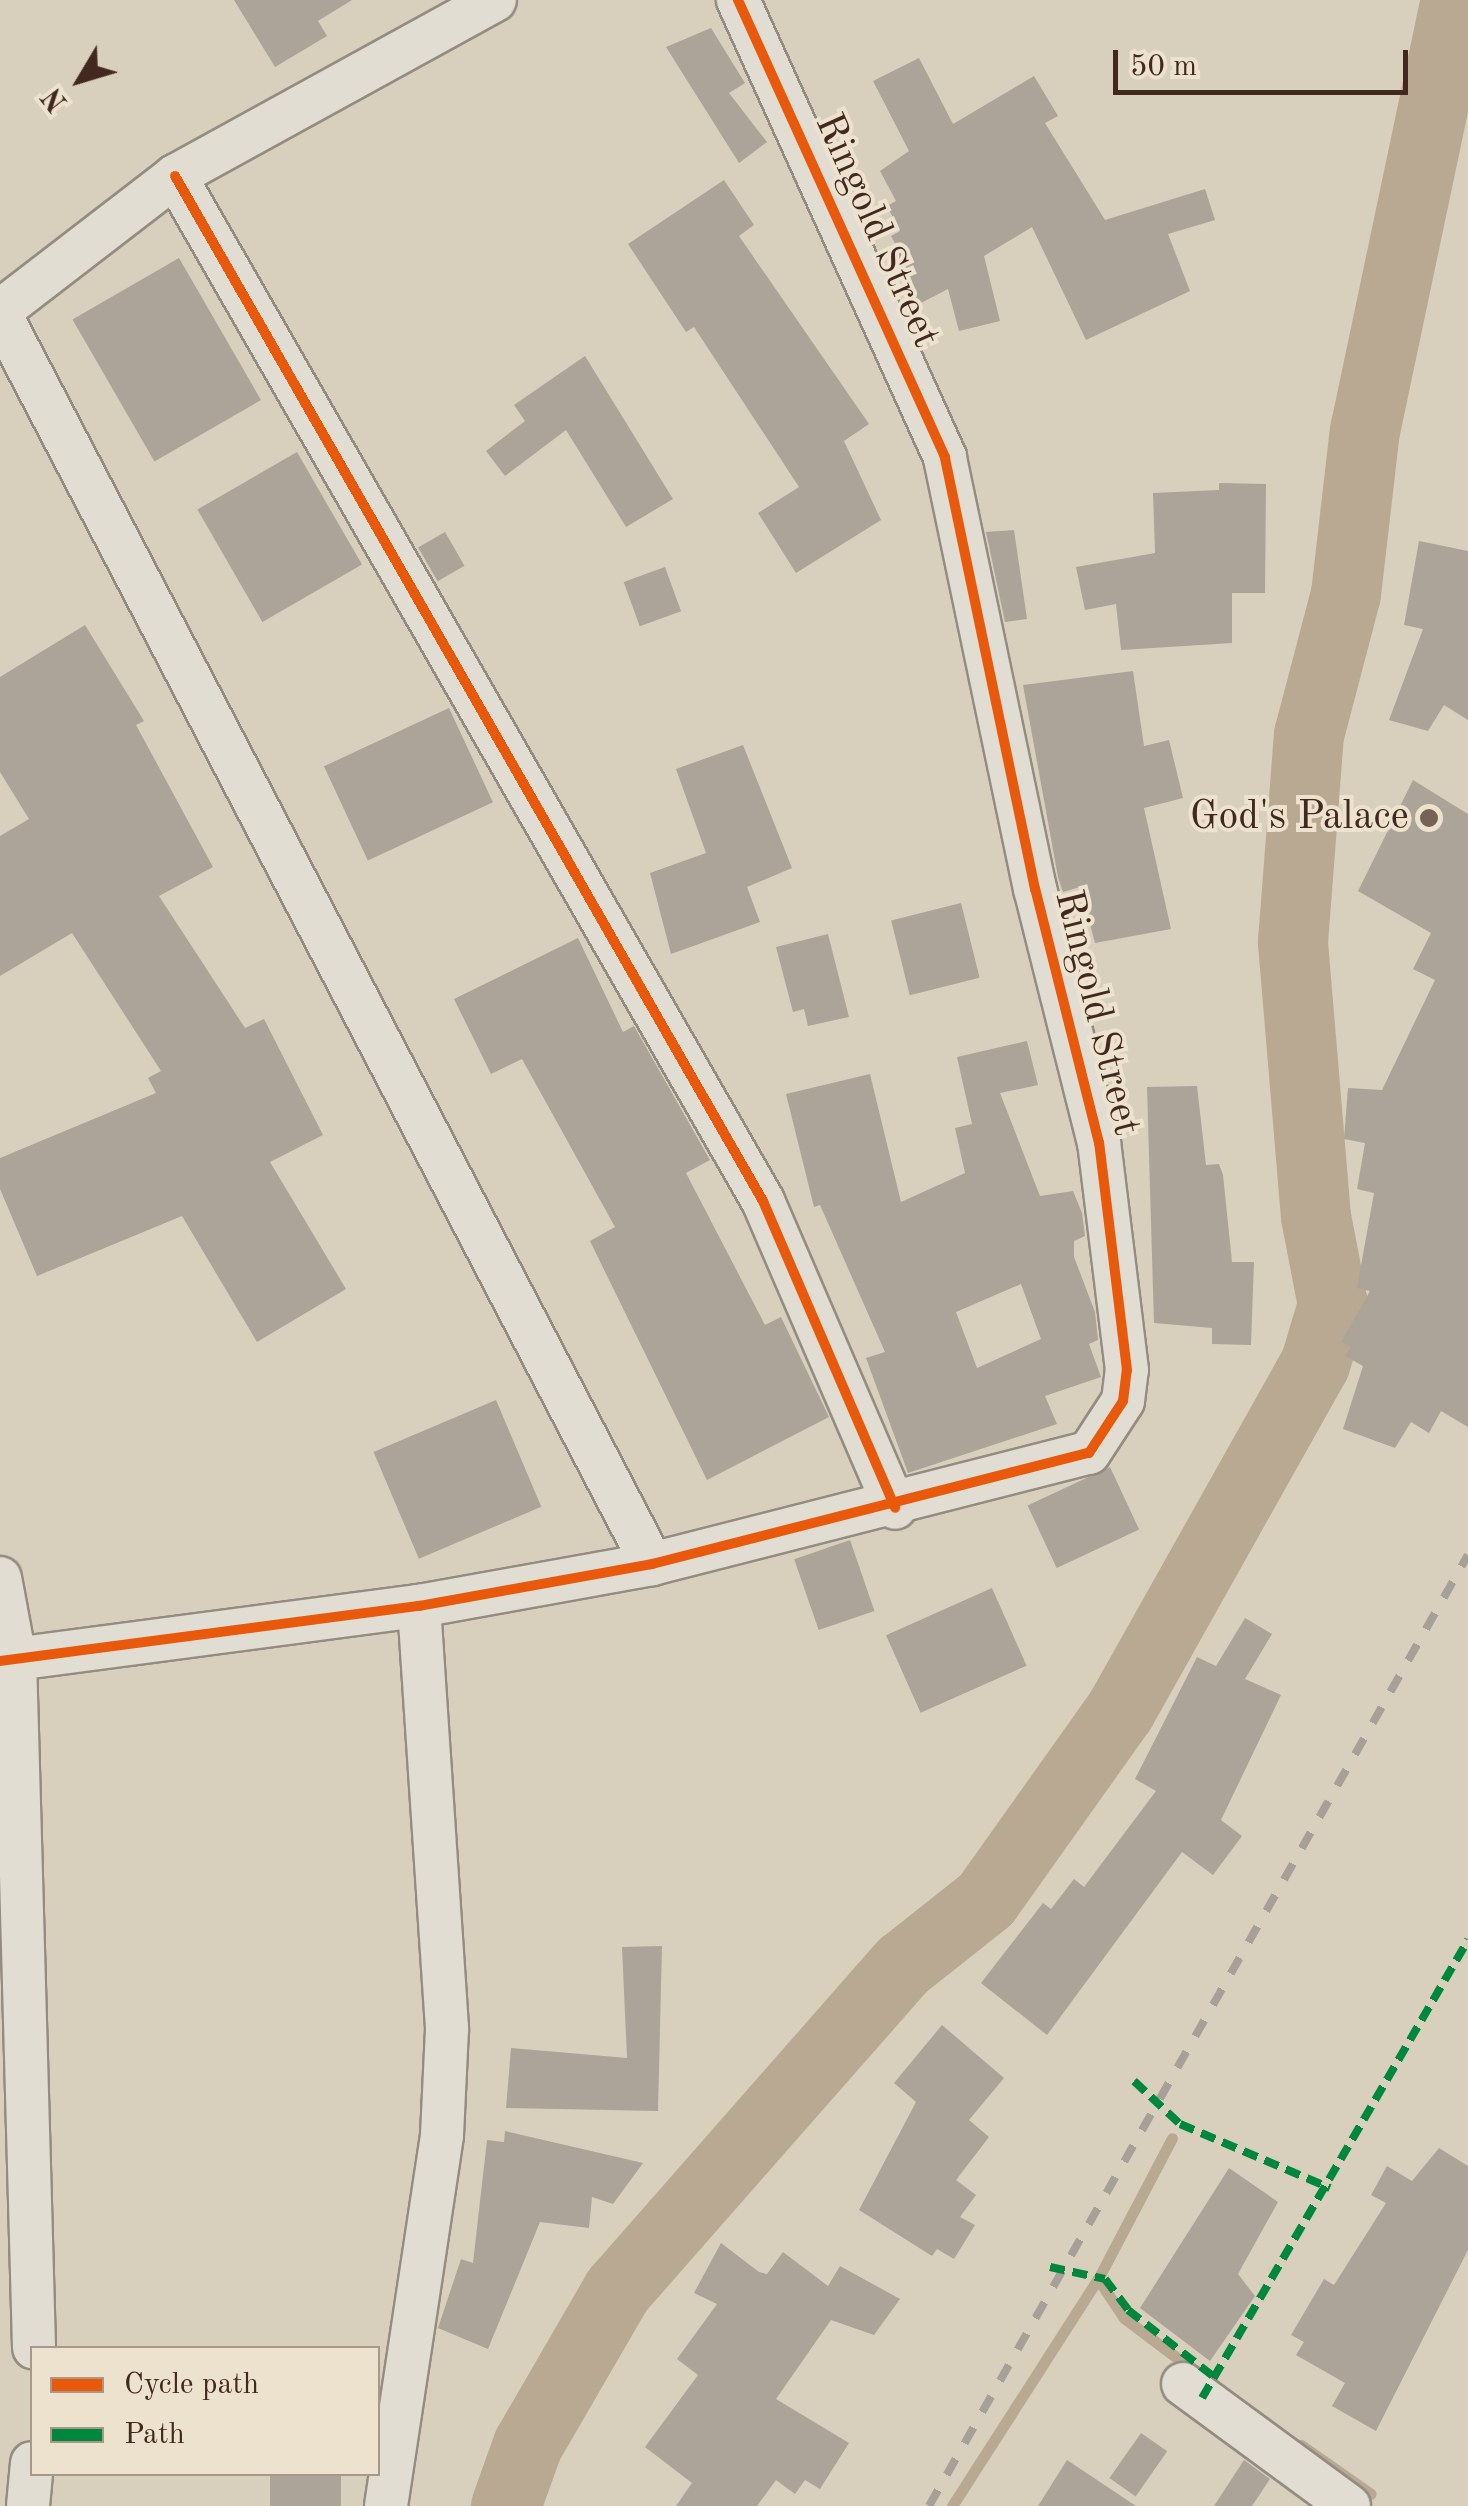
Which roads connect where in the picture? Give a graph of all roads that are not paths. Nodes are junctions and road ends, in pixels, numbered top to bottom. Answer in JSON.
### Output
{"nodes":[{"id":1,"x":495,"y":0,"type":"edge"},
{"id":2,"x":738,"y":0,"type":"edge"},
{"id":3,"x":176,"y":176,"type":"junction"},
{"id":4,"x":0,"y":312,"type":"edge"},
{"id":5,"x":895,"y":1508,"type":"junction"},
{"id":6,"x":652,"y":1564,"type":"junction"},
{"id":7,"x":0,"y":1578,"type":"edge"},
{"id":8,"x":419,"y":1606,"type":"junction"},
{"id":9,"x":7,"y":1660,"type":"edge"},
{"id":10,"x":34,"y":2346,"type":"edge"},
{"id":11,"x":1183,"y":2384,"type":"dead end"},
{"id":12,"x":31,"y":2476,"type":"edge"},
{"id":13,"x":28,"y":2506,"type":"edge"},
{"id":14,"x":386,"y":2506,"type":"edge"},
{"id":15,"x":1349,"y":2506,"type":"edge"}],
"edges":[{"from":1,"to":3,"type":"street"},
{"from":2,"to":5,"type":"street","name":"Ringold Street"},
{"from":3,"to":4,"type":"street"},
{"from":3,"to":5,"type":"street"},
{"from":4,"to":6,"type":"street"},
{"from":5,"to":6,"type":"street","name":"Ringold Street"},
{"from":6,"to":8,"type":"street","name":"Ringold Street"},
{"from":7,"to":9,"type":"street"},
{"from":8,"to":9,"type":"street","name":"Ringold Street"},
{"from":8,"to":14,"type":"street"},
{"from":9,"to":10,"type":"street"},
{"from":11,"to":15,"type":"street"},
{"from":12,"to":13,"type":"street"}]}
